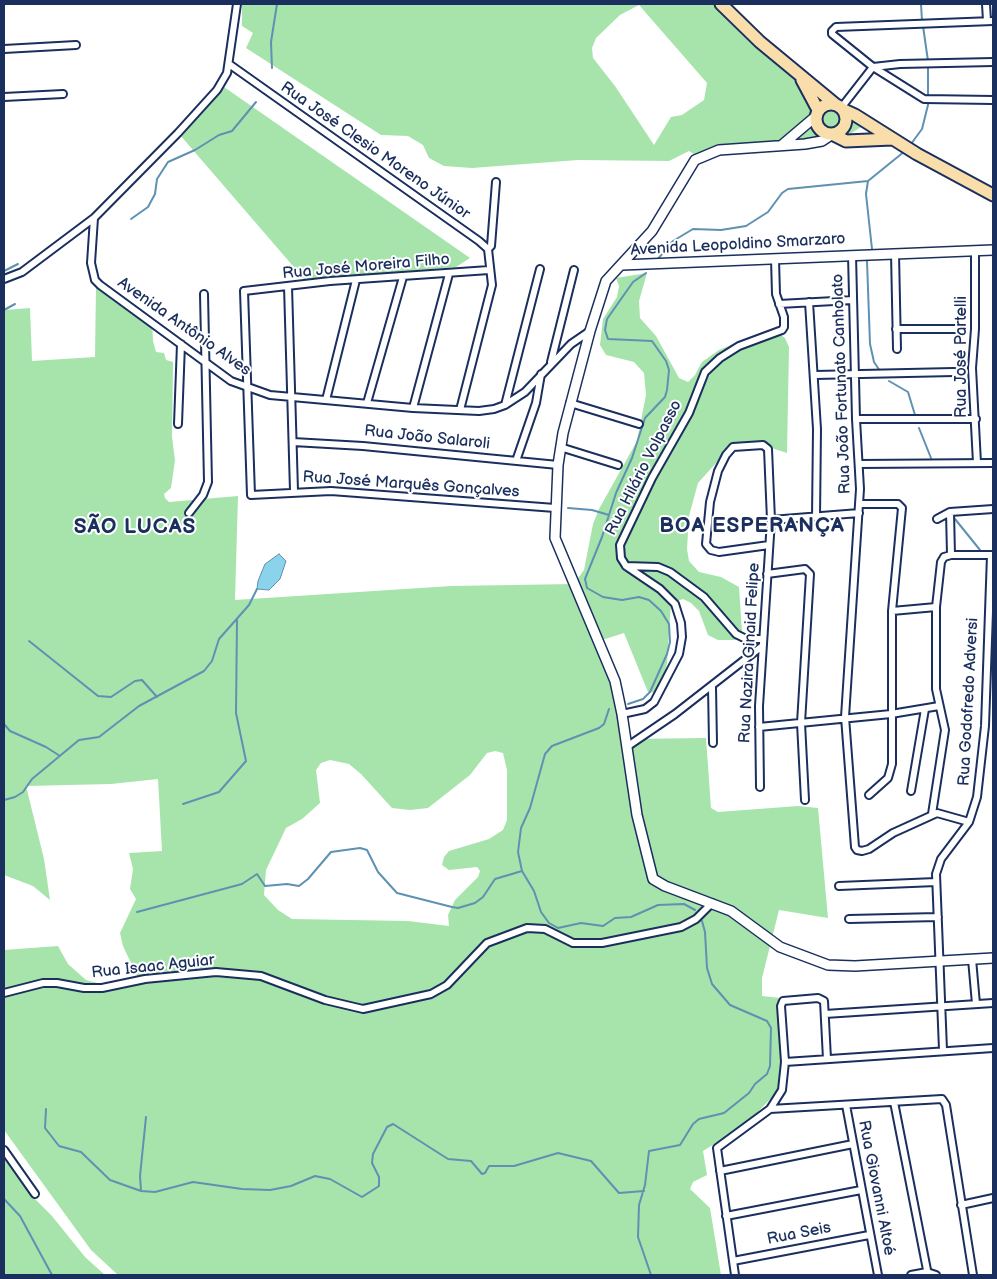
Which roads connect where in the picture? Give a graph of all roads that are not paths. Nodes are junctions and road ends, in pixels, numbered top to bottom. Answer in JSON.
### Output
{"nodes":[{"id":1,"x":237,"y":4,"type":"edge"},
{"id":2,"x":722,"y":4,"type":"edge"},
{"id":3,"x":986,"y":4,"type":"edge"},
{"id":4,"x":990,"y":21,"type":"edge"},
{"id":5,"x":76,"y":45,"type":"dead end"},
{"id":6,"x":4,"y":49,"type":"edge"},
{"id":7,"x":993,"y":62,"type":"edge"},
{"id":8,"x":229,"y":64,"type":"junction"},
{"id":9,"x":873,"y":67,"type":"junction"},
{"id":10,"x":799,"y":74,"type":"junction"},
{"id":11,"x":63,"y":94,"type":"dead end"},
{"id":12,"x":4,"y":97,"type":"edge"},
{"id":13,"x":993,"y":100,"type":"edge"},
{"id":14,"x":840,"y":107,"type":"junction"},
{"id":15,"x":817,"y":114,"type":"junction"},
{"id":16,"x":832,"y":134,"type":"junction"},
{"id":17,"x":897,"y":142,"type":"junction"},
{"id":18,"x":782,"y":145,"type":"junction"},
{"id":19,"x":496,"y":182,"type":"dead end"},
{"id":20,"x":993,"y":195,"type":"edge"},
{"id":21,"x":94,"y":218,"type":"junction"},
{"id":22,"x":488,"y":250,"type":"junction"},
{"id":23,"x":993,"y":250,"type":"edge"},
{"id":24,"x":975,"y":251,"type":"junction"},
{"id":25,"x":895,"y":253,"type":"junction"},
{"id":26,"x":852,"y":255,"type":"junction"},
{"id":27,"x":775,"y":259,"type":"junction"},
{"id":28,"x":622,"y":265,"type":"junction"},
{"id":29,"x":540,"y":269,"type":"dead end"},
{"id":30,"x":489,"y":270,"type":"junction"},
{"id":31,"x":574,"y":270,"type":"dead end"},
{"id":32,"x":449,"y":274,"type":"junction"},
{"id":33,"x":403,"y":277,"type":"junction"},
{"id":34,"x":4,"y":279,"type":"edge"},
{"id":35,"x":356,"y":280,"type":"junction"},
{"id":36,"x":288,"y":286,"type":"junction"},
{"id":37,"x":204,"y":294,"type":"dead end"},
{"id":38,"x":853,"y":300,"type":"junction"},
{"id":39,"x":809,"y":302,"type":"junction"},
{"id":40,"x":779,"y":304,"type":"junction"},
{"id":41,"x":896,"y":329,"type":"junction"},
{"id":42,"x":960,"y":329,"type":"dead end"},
{"id":43,"x":590,"y":330,"type":"junction"},
{"id":44,"x":181,"y":344,"type":"junction"},
{"id":45,"x":896,"y":349,"type":"dead end"},
{"id":46,"x":551,"y":363,"type":"junction"},
{"id":47,"x":207,"y":364,"type":"junction"},
{"id":48,"x":542,"y":372,"type":"junction"},
{"id":49,"x":954,"y":372,"type":"dead end"},
{"id":50,"x":815,"y":375,"type":"junction"},
{"id":51,"x":856,"y":376,"type":"junction"},
{"id":52,"x":249,"y":389,"type":"junction"},
{"id":53,"x":292,"y":398,"type":"junction"},
{"id":54,"x":326,"y":400,"type":"junction"},
{"id":55,"x":367,"y":403,"type":"junction"},
{"id":56,"x":570,"y":403,"type":"junction"},
{"id":57,"x":505,"y":406,"type":"junction"},
{"id":58,"x":412,"y":408,"type":"junction"},
{"id":59,"x":460,"y":410,"type":"junction"},
{"id":60,"x":856,"y":419,"type":"junction"},
{"id":61,"x":976,"y":419,"type":"junction"},
{"id":62,"x":178,"y":424,"type":"dead end"},
{"id":63,"x":639,"y":424,"type":"dead end"},
{"id":64,"x":293,"y":442,"type":"junction"},
{"id":65,"x":560,"y":447,"type":"junction"},
{"id":66,"x":516,"y":461,"type":"junction"},
{"id":67,"x":977,"y":463,"type":"junction"},
{"id":68,"x":993,"y":463,"type":"edge"},
{"id":69,"x":618,"y":464,"type":"dead end"},
{"id":70,"x":859,"y":464,"type":"junction"},
{"id":71,"x":558,"y":466,"type":"junction"},
{"id":72,"x":294,"y":491,"type":"junction"},
{"id":73,"x":860,"y":504,"type":"junction"},
{"id":74,"x":555,"y":508,"type":"junction"},
{"id":75,"x":993,"y":509,"type":"edge"},
{"id":76,"x":950,"y":512,"type":"junction"},
{"id":77,"x":189,"y":513,"type":"dead end"},
{"id":78,"x":859,"y":513,"type":"junction"},
{"id":79,"x":816,"y":517,"type":"junction"},
{"id":80,"x":937,"y":519,"type":"dead end"},
{"id":81,"x":771,"y":520,"type":"junction"},
{"id":82,"x":769,"y":545,"type":"junction"},
{"id":83,"x":992,"y":555,"type":"edge"},
{"id":84,"x":951,"y":556,"type":"junction"},
{"id":85,"x":626,"y":566,"type":"junction"},
{"id":86,"x":766,"y":574,"type":"junction"},
{"id":87,"x":936,"y":607,"type":"junction"},
{"id":88,"x":892,"y":611,"type":"junction"},
{"id":89,"x":762,"y":639,"type":"junction"},
{"id":90,"x":761,"y":648,"type":"junction"},
{"id":91,"x":712,"y":687,"type":"junction"},
{"id":92,"x":939,"y":706,"type":"junction"},
{"id":93,"x":926,"y":708,"type":"junction"},
{"id":94,"x":622,"y":714,"type":"junction"},
{"id":95,"x":891,"y":714,"type":"junction"},
{"id":96,"x":845,"y":717,"type":"junction"},
{"id":97,"x":801,"y":722,"type":"junction"},
{"id":98,"x":759,"y":727,"type":"junction"},
{"id":99,"x":713,"y":743,"type":"dead end"},
{"id":100,"x":628,"y":746,"type":"junction"},
{"id":101,"x":760,"y":787,"type":"dead end"},
{"id":102,"x":911,"y":791,"type":"dead end"},
{"id":103,"x":869,"y":795,"type":"dead end"},
{"id":104,"x":805,"y":800,"type":"dead end"},
{"id":105,"x":932,"y":814,"type":"junction"},
{"id":106,"x":969,"y":822,"type":"junction"},
{"id":107,"x":936,"y":882,"type":"junction"},
{"id":108,"x":839,"y":886,"type":"dead end"},
{"id":109,"x":712,"y":903,"type":"junction"},
{"id":110,"x":938,"y":917,"type":"junction"},
{"id":111,"x":849,"y":920,"type":"dead end"},
{"id":112,"x":993,"y":958,"type":"edge"},
{"id":113,"x":972,"y":959,"type":"junction"},
{"id":114,"x":938,"y":962,"type":"junction"},
{"id":115,"x":4,"y":993,"type":"edge"},
{"id":116,"x":993,"y":1003,"type":"edge"},
{"id":117,"x":976,"y":1004,"type":"junction"},
{"id":118,"x":941,"y":1006,"type":"junction"},
{"id":119,"x":825,"y":1014,"type":"junction"},
{"id":120,"x":993,"y":1048,"type":"edge"},
{"id":121,"x":942,"y":1050,"type":"junction"},
{"id":122,"x":827,"y":1058,"type":"junction"},
{"id":123,"x":785,"y":1062,"type":"junction"},
{"id":124,"x":894,"y":1102,"type":"junction"},
{"id":125,"x":846,"y":1105,"type":"junction"},
{"id":126,"x":770,"y":1108,"type":"junction"},
{"id":127,"x":853,"y":1144,"type":"junction"},
{"id":128,"x":4,"y":1150,"type":"edge"},
{"id":129,"x":720,"y":1171,"type":"junction"},
{"id":130,"x":861,"y":1190,"type":"junction"},
{"id":131,"x":35,"y":1194,"type":"dead end"},
{"id":132,"x":993,"y":1198,"type":"edge"},
{"id":133,"x":961,"y":1205,"type":"junction"},
{"id":134,"x":726,"y":1216,"type":"junction"},
{"id":135,"x":870,"y":1235,"type":"junction"},
{"id":136,"x":733,"y":1261,"type":"junction"},
{"id":137,"x":928,"y":1274,"type":"edge"},
{"id":138,"x":735,"y":1275,"type":"edge"},
{"id":139,"x":878,"y":1275,"type":"edge"},
{"id":140,"x":910,"y":1275,"type":"edge"},
{"id":141,"x":936,"y":1275,"type":"edge"},
{"id":142,"x":973,"y":1275,"type":"edge"}],
"edges":[{"from":1,"to":8,"type":"street"},
{"from":2,"to":10,"type":"highway"},
{"from":3,"to":4,"type":"street"},
{"from":4,"to":9,"type":"street"},
{"from":5,"to":6,"type":"street"},
{"from":7,"to":9,"type":"street"},
{"from":8,"to":21,"type":"street"},
{"from":8,"to":22,"type":"street","name":"Rua José Clesio Moreno Júnior"},
{"from":9,"to":13,"type":"street"},
{"from":9,"to":14,"type":"street"},
{"from":10,"to":14,"type":"highway"},
{"from":10,"to":15,"type":"highway"},
{"from":11,"to":12,"type":"street"},
{"from":14,"to":15,"type":"highway"},
{"from":14,"to":16,"type":"highway"},
{"from":14,"to":17,"type":"highway"},
{"from":15,"to":16,"type":"highway"},
{"from":15,"to":18,"type":"street"},
{"from":16,"to":17,"type":"highway"},
{"from":16,"to":18,"type":"street"},
{"from":17,"to":20,"type":"highway"},
{"from":18,"to":28,"type":"street"},
{"from":19,"to":22,"type":"street"},
{"from":21,"to":34,"type":"street"},
{"from":21,"to":44,"type":"street","name":"Avenida Antônio Alves"},
{"from":22,"to":30,"type":"street"},
{"from":23,"to":24,"type":"street","name":"Avenida Leopoldino Smarzaro"},
{"from":24,"to":25,"type":"street","name":"Avenida Leopoldino Smarzaro"},
{"from":24,"to":61,"type":"street","name":"Rua José Partelli"},
{"from":25,"to":26,"type":"street","name":"Avenida Leopoldino Smarzaro"},
{"from":25,"to":41,"type":"street"},
{"from":26,"to":27,"type":"street","name":"Avenida Leopoldino Smarzaro"},
{"from":26,"to":38,"type":"street","name":"Rua João Fortunato Canholato"},
{"from":27,"to":28,"type":"street","name":"Avenida Leopoldino Smarzaro"},
{"from":27,"to":40,"type":"street","name":"Rua Hilário Volpasso"},
{"from":28,"to":43,"type":"street","name":"Avenida Leopoldino Smarzaro"},
{"from":29,"to":57,"type":"street"},
{"from":30,"to":32,"type":"street","name":"Rua José Moreira Filho"},
{"from":30,"to":59,"type":"street"},
{"from":31,"to":46,"type":"street"},
{"from":32,"to":33,"type":"street","name":"Rua José Moreira Filho"},
{"from":32,"to":58,"type":"street"},
{"from":33,"to":35,"type":"street","name":"Rua José Moreira Filho"},
{"from":33,"to":55,"type":"street"},
{"from":35,"to":36,"type":"street","name":"Rua José Moreira Filho"},
{"from":35,"to":54,"type":"street"},
{"from":36,"to":52,"type":"street","name":"Rua José Moreira Filho"},
{"from":36,"to":53,"type":"street"},
{"from":37,"to":47,"type":"street"},
{"from":38,"to":39,"type":"street"},
{"from":38,"to":51,"type":"street","name":"Rua João Fortunato Canholato"},
{"from":39,"to":40,"type":"street"},
{"from":39,"to":50,"type":"street"},
{"from":40,"to":85,"type":"street","name":"Rua Hilário Volpasso"},
{"from":41,"to":42,"type":"street"},
{"from":41,"to":45,"type":"street"},
{"from":43,"to":46,"type":"street","name":"Avenida Antônio Alves"},
{"from":43,"to":56,"type":"street","name":"Avenida Leopoldino Smarzaro"},
{"from":44,"to":47,"type":"street","name":"Avenida Antônio Alves"},
{"from":44,"to":62,"type":"street"},
{"from":46,"to":48,"type":"street","name":"Avenida Antônio Alves"},
{"from":47,"to":52,"type":"street","name":"Avenida Antônio Alves"},
{"from":47,"to":77,"type":"street"},
{"from":48,"to":57,"type":"street","name":"Avenida Antônio Alves"},
{"from":48,"to":66,"type":"street"},
{"from":49,"to":51,"type":"street"},
{"from":50,"to":51,"type":"street"},
{"from":50,"to":79,"type":"street"},
{"from":51,"to":60,"type":"street","name":"Rua João Fortunato Canholato"},
{"from":52,"to":53,"type":"street","name":"Avenida Antônio Alves"},
{"from":52,"to":72,"type":"street","name":"Rua José Marquês Gonçalves"},
{"from":53,"to":54,"type":"street","name":"Avenida Antônio Alves"},
{"from":53,"to":64,"type":"street"},
{"from":54,"to":55,"type":"street","name":"Avenida Antônio Alves"},
{"from":55,"to":58,"type":"street","name":"Avenida Antônio Alves"},
{"from":56,"to":63,"type":"street"},
{"from":56,"to":65,"type":"street","name":"Avenida Leopoldino Smarzaro"},
{"from":57,"to":59,"type":"street","name":"Avenida Antônio Alves"},
{"from":58,"to":59,"type":"street","name":"Avenida Antônio Alves"},
{"from":60,"to":61,"type":"street"},
{"from":60,"to":70,"type":"street","name":"Rua João Fortunato Canholato"},
{"from":61,"to":67,"type":"street","name":"Rua José Partelli"},
{"from":64,"to":66,"type":"street","name":"Rua João Salaroli"},
{"from":64,"to":72,"type":"street"},
{"from":65,"to":69,"type":"street"},
{"from":65,"to":71,"type":"street","name":"Avenida Leopoldino Smarzaro"},
{"from":66,"to":71,"type":"street","name":"Rua João Salaroli"},
{"from":67,"to":68,"type":"street"},
{"from":67,"to":70,"type":"street"},
{"from":70,"to":73,"type":"street","name":"Rua João Fortunato Canholato"},
{"from":71,"to":74,"type":"street","name":"Avenida Leopoldino Smarzaro"},
{"from":72,"to":74,"type":"street","name":"Rua José Marquês Gonçalves"},
{"from":73,"to":78,"type":"street","name":"Rua João Fortunato Canholato"},
{"from":73,"to":88,"type":"street"},
{"from":74,"to":94,"type":"street","name":"Avenida Leopoldino Smarzaro"},
{"from":75,"to":76,"type":"street"},
{"from":76,"to":80,"type":"street"},
{"from":76,"to":84,"type":"street"},
{"from":78,"to":79,"type":"street"},
{"from":78,"to":96,"type":"street","name":"Rua João Fortunato Canholato"},
{"from":79,"to":81,"type":"street"},
{"from":81,"to":82,"type":"street","name":"Rua Nazira Ginaid Felipe"},
{"from":81,"to":82,"type":"street","name":"Rua Nazira Ginaid Felipe"},
{"from":82,"to":86,"type":"street","name":"Rua Nazira Ginaid Felipe"},
{"from":83,"to":84,"type":"street"},
{"from":83,"to":106,"type":"street","name":"Rua Godofredo Adversi"},
{"from":84,"to":87,"type":"street"},
{"from":85,"to":89,"type":"street"},
{"from":85,"to":94,"type":"street"},
{"from":86,"to":89,"type":"street","name":"Rua Nazira Ginaid Felipe"},
{"from":86,"to":97,"type":"street"},
{"from":87,"to":88,"type":"street"},
{"from":87,"to":92,"type":"street"},
{"from":88,"to":95,"type":"street"},
{"from":89,"to":90,"type":"street","name":"Rua Nazira Ginaid Felipe"},
{"from":90,"to":91,"type":"street"},
{"from":90,"to":98,"type":"street","name":"Rua Nazira Ginaid Felipe"},
{"from":91,"to":99,"type":"street"},
{"from":91,"to":100,"type":"street"},
{"from":92,"to":93,"type":"street"},
{"from":92,"to":105,"type":"street"},
{"from":93,"to":95,"type":"street"},
{"from":93,"to":102,"type":"street"},
{"from":94,"to":100,"type":"street","name":"Avenida Leopoldino Smarzaro"},
{"from":95,"to":96,"type":"street"},
{"from":95,"to":103,"type":"street"},
{"from":96,"to":97,"type":"street"},
{"from":96,"to":105,"type":"street","name":"Rua João Fortunato Canholato"},
{"from":97,"to":98,"type":"street"},
{"from":97,"to":104,"type":"street"},
{"from":98,"to":101,"type":"street","name":"Rua Nazira Ginaid Felipe"},
{"from":100,"to":109,"type":"street","name":"Avenida Leopoldino Smarzaro"},
{"from":105,"to":106,"type":"street"},
{"from":106,"to":107,"type":"street","name":"Rua Godofredo Adversi"},
{"from":107,"to":108,"type":"street"},
{"from":107,"to":110,"type":"street","name":"Rua Godofredo Adversi"},
{"from":109,"to":114,"type":"street"},
{"from":109,"to":115,"type":"street","name":"Rua Isaac Aguiar"},
{"from":110,"to":111,"type":"street"},
{"from":110,"to":114,"type":"street","name":"Rua Godofredo Adversi"},
{"from":112,"to":113,"type":"street"},
{"from":113,"to":114,"type":"street"},
{"from":113,"to":117,"type":"street"},
{"from":114,"to":118,"type":"street","name":"Rua Godofredo Adversi"},
{"from":116,"to":117,"type":"street"},
{"from":117,"to":118,"type":"street"},
{"from":118,"to":119,"type":"street"},
{"from":118,"to":121,"type":"street","name":"Rua Godofredo Adversi"},
{"from":119,"to":122,"type":"street"},
{"from":119,"to":123,"type":"street"},
{"from":120,"to":121,"type":"street"},
{"from":121,"to":122,"type":"street"},
{"from":122,"to":123,"type":"street"},
{"from":123,"to":126,"type":"street"},
{"from":124,"to":125,"type":"street"},
{"from":124,"to":133,"type":"street"},
{"from":124,"to":137,"type":"street"},
{"from":125,"to":126,"type":"street"},
{"from":125,"to":127,"type":"street","name":"Rua Giovanni Altoé"},
{"from":126,"to":129,"type":"street"},
{"from":127,"to":129,"type":"street"},
{"from":127,"to":130,"type":"street","name":"Rua Giovanni Altoé"},
{"from":128,"to":131,"type":"street"},
{"from":129,"to":134,"type":"street"},
{"from":130,"to":134,"type":"street"},
{"from":130,"to":135,"type":"street","name":"Rua Giovanni Altoé"},
{"from":132,"to":133,"type":"street"},
{"from":133,"to":142,"type":"street"},
{"from":134,"to":136,"type":"street"},
{"from":135,"to":136,"type":"street","name":"Rua Seis"},
{"from":135,"to":139,"type":"street","name":"Rua Giovanni Altoé"},
{"from":136,"to":138,"type":"street"},
{"from":137,"to":140,"type":"street"},
{"from":137,"to":141,"type":"street"}]}
